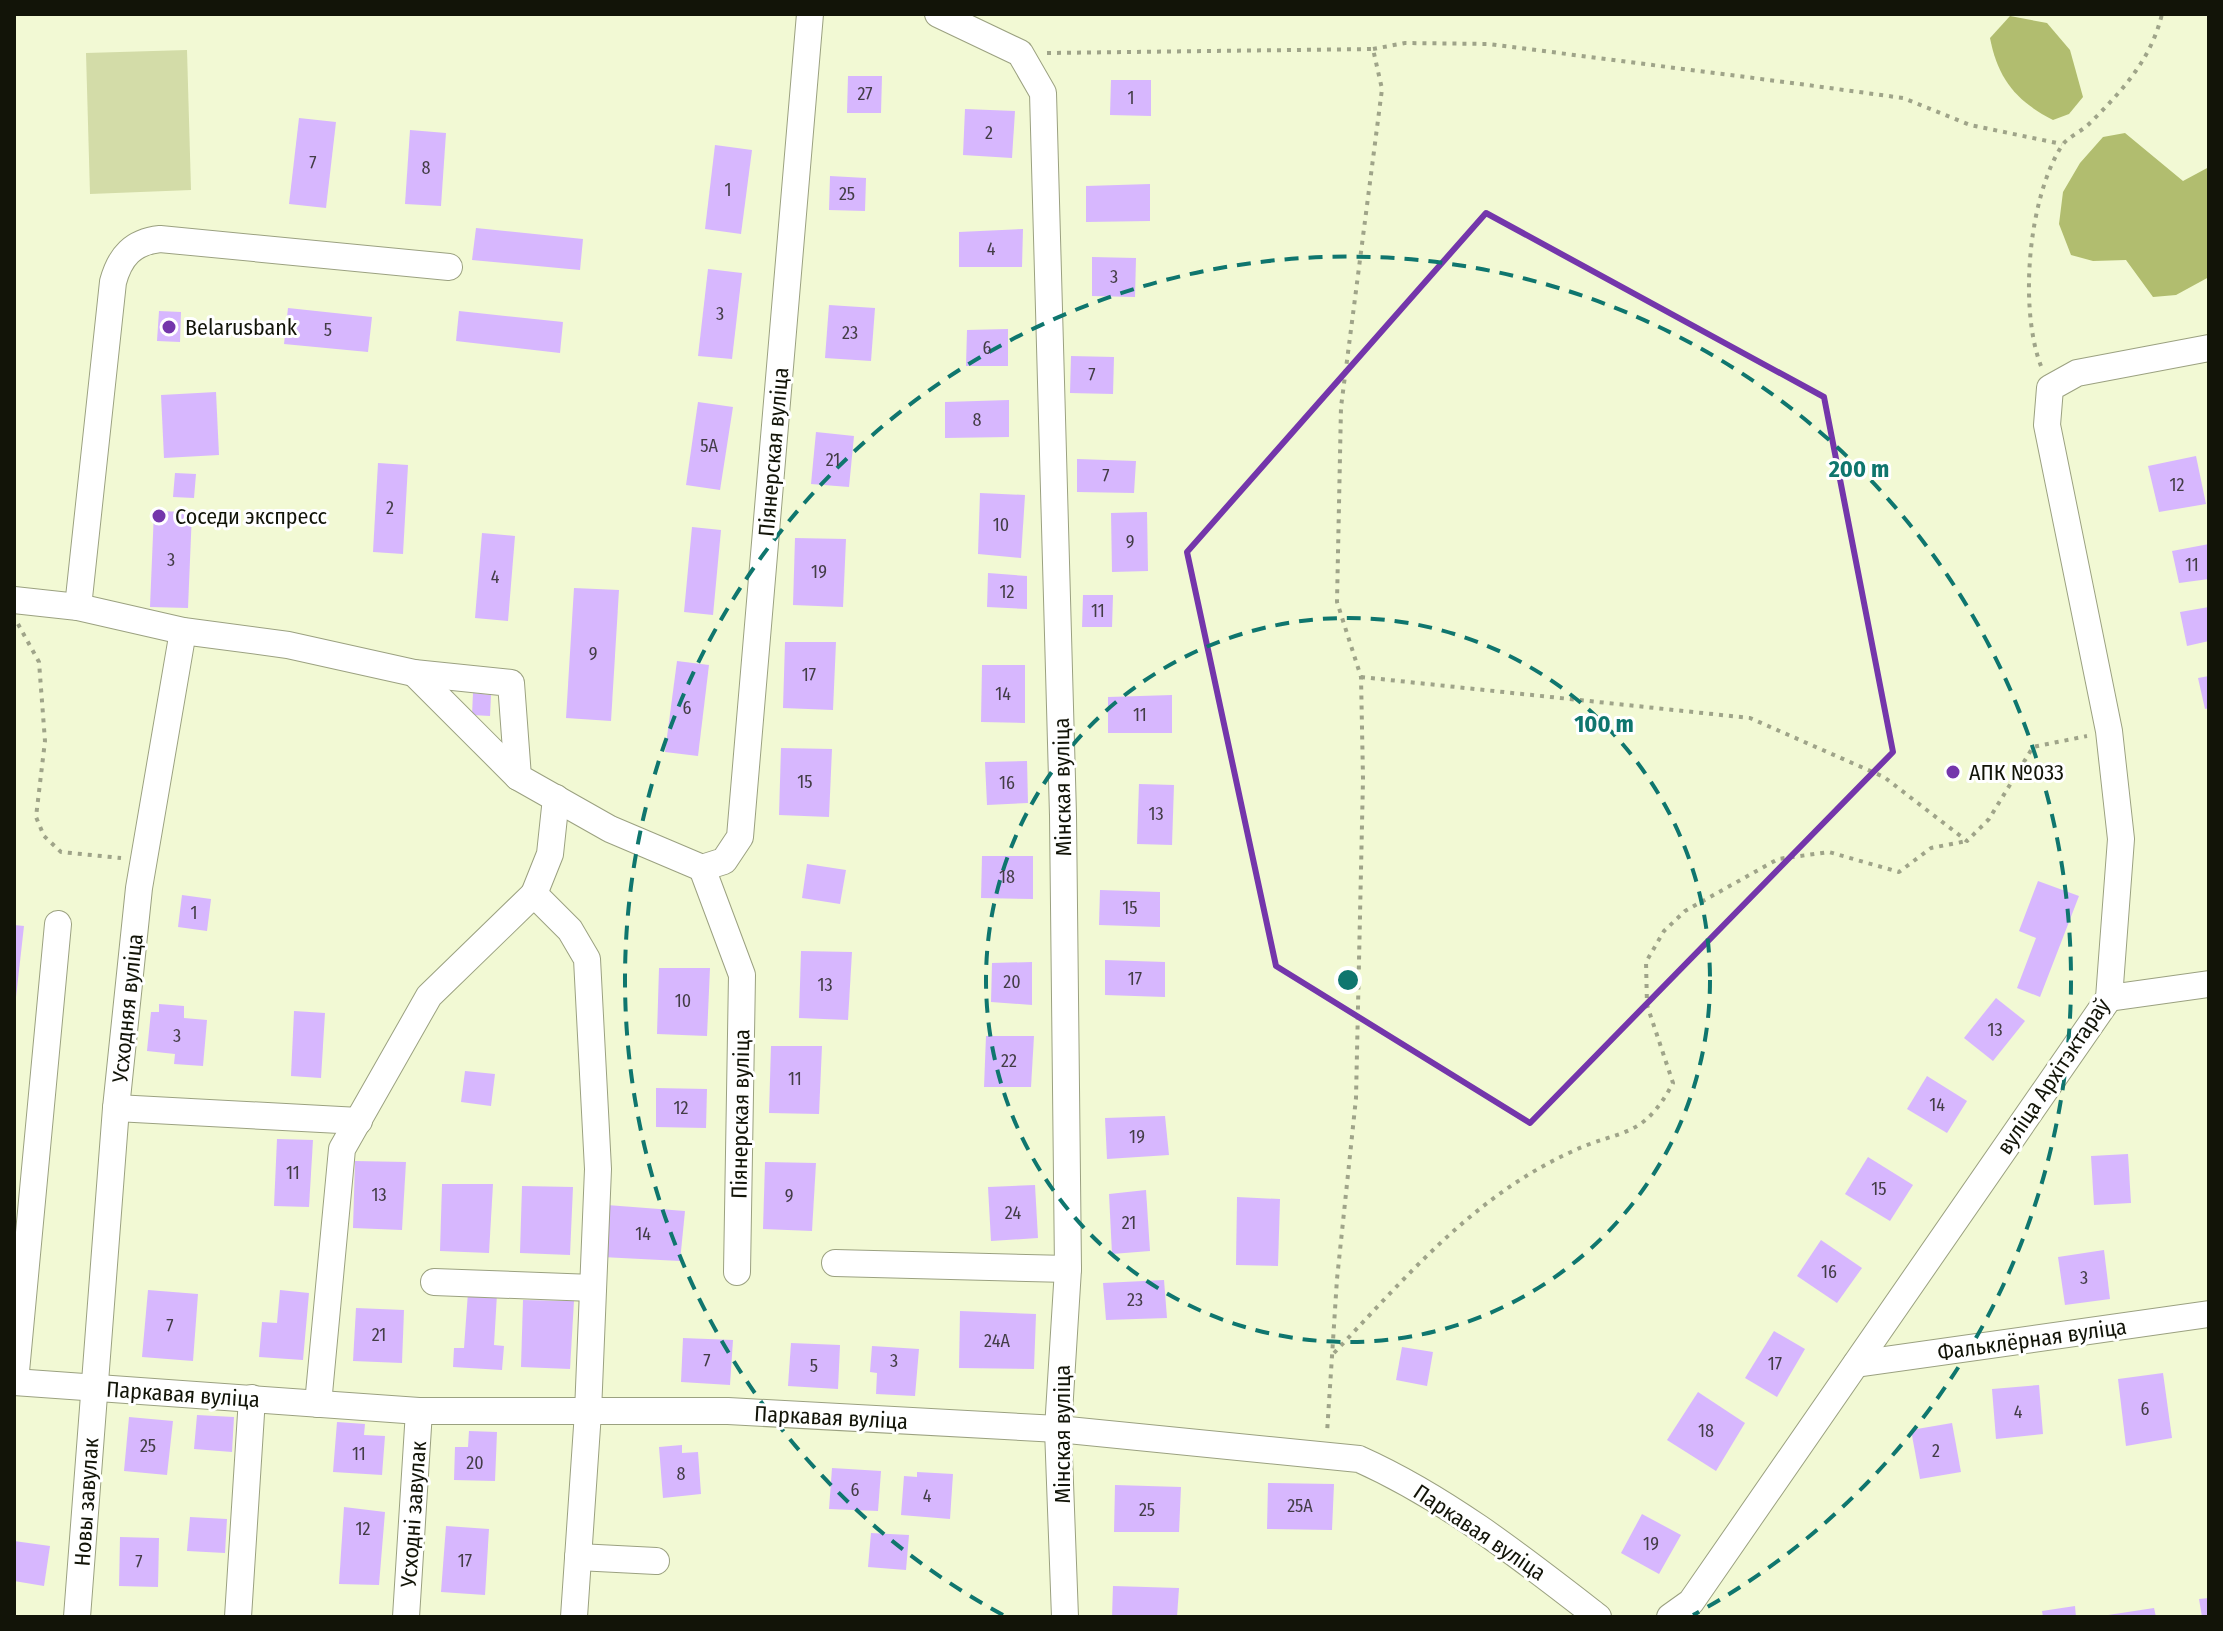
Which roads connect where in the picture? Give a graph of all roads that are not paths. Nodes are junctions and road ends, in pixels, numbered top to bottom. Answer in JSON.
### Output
{"nodes":[{"id":1,"x":810,"y":14,"type":"edge"},
{"id":2,"x":938,"y":14,"type":"edge"},
{"id":3,"x":449,"y":267,"type":"dead end"},
{"id":4,"x":2209,"y":348,"type":"edge"},
{"id":5,"x":14,"y":600,"type":"edge"},
{"id":6,"x":78,"y":607,"type":"junction"},
{"id":7,"x":183,"y":631,"type":"junction"},
{"id":8,"x":414,"y":673,"type":"junction"},
{"id":9,"x":518,"y":777,"type":"junction"},
{"id":10,"x":556,"y":798,"type":"junction"},
{"id":11,"x":702,"y":868,"type":"junction"},
{"id":12,"x":534,"y":894,"type":"junction"},
{"id":13,"x":58,"y":924,"type":"dead end"},
{"id":14,"x":2209,"y":984,"type":"edge"},
{"id":15,"x":2109,"y":998,"type":"junction"},
{"id":16,"x":116,"y":1108,"type":"junction"},
{"id":17,"x":359,"y":1121,"type":"junction"},
{"id":18,"x":835,"y":1263,"type":"dead end"},
{"id":19,"x":1068,"y":1269,"type":"junction"},
{"id":20,"x":737,"y":1272,"type":"dead end"},
{"id":21,"x":434,"y":1282,"type":"dead end"},
{"id":22,"x":593,"y":1288,"type":"junction"},
{"id":23,"x":2209,"y":1314,"type":"edge"},
{"id":24,"x":1856,"y":1364,"type":"junction"},
{"id":25,"x":14,"y":1382,"type":"edge"},
{"id":26,"x":95,"y":1388,"type":"junction"},
{"id":27,"x":252,"y":1398,"type":"junction"},
{"id":28,"x":318,"y":1404,"type":"junction"},
{"id":29,"x":419,"y":1411,"type":"junction"},
{"id":30,"x":588,"y":1412,"type":"junction"},
{"id":31,"x":1058,"y":1429,"type":"junction"},
{"id":32,"x":578,"y":1557,"type":"junction"},
{"id":33,"x":656,"y":1561,"type":"dead end"},
{"id":34,"x":77,"y":1617,"type":"edge"},
{"id":35,"x":238,"y":1617,"type":"edge"},
{"id":36,"x":406,"y":1617,"type":"edge"},
{"id":37,"x":574,"y":1617,"type":"edge"},
{"id":38,"x":1065,"y":1617,"type":"edge"},
{"id":39,"x":1598,"y":1617,"type":"edge"},
{"id":40,"x":1670,"y":1617,"type":"edge"}],
"edges":[{"from":1,"to":11,"type":"street","name":"Піянерская вуліца"},
{"from":2,"to":19,"type":"street","name":"Мінская вуліца"},
{"from":3,"to":6,"type":"street"},
{"from":4,"to":15,"type":"street","name":"вуліца Архітэктараў"},
{"from":5,"to":6,"type":"street"},
{"from":6,"to":7,"type":"street"},
{"from":7,"to":8,"type":"street"},
{"from":7,"to":16,"type":"street","name":"Усходняя вуліца"},
{"from":8,"to":9,"type":"street"},
{"from":8,"to":9,"type":"street"},
{"from":9,"to":10,"type":"street"},
{"from":10,"to":11,"type":"street"},
{"from":10,"to":12,"type":"street"},
{"from":11,"to":20,"type":"street","name":"Піянерская вуліца"},
{"from":12,"to":17,"type":"street"},
{"from":12,"to":22,"type":"street"},
{"from":13,"to":25,"type":"street"},
{"from":14,"to":15,"type":"street"},
{"from":15,"to":24,"type":"street","name":"вуліца Архітэктараў"},
{"from":16,"to":17,"type":"street"},
{"from":16,"to":26,"type":"street","name":"Усходняя вуліца"},
{"from":17,"to":28,"type":"street"},
{"from":18,"to":19,"type":"street"},
{"from":19,"to":31,"type":"street","name":"Мінская вуліца"},
{"from":21,"to":22,"type":"street"},
{"from":22,"to":30,"type":"street"},
{"from":23,"to":24,"type":"street","name":"Фальклёрная вуліца"},
{"from":24,"to":40,"type":"street","name":"вуліца Архітэктараў"},
{"from":25,"to":26,"type":"street","name":"Паркавая вуліца"},
{"from":26,"to":27,"type":"street","name":"Паркавая вуліца"},
{"from":26,"to":34,"type":"street","name":"Новы завулак"},
{"from":27,"to":28,"type":"street","name":"Паркавая вуліца"},
{"from":27,"to":35,"type":"street"},
{"from":28,"to":29,"type":"street","name":"Паркавая вуліца"},
{"from":29,"to":30,"type":"street","name":"Паркавая вуліца"},
{"from":29,"to":36,"type":"street","name":"Усходні завулак"},
{"from":30,"to":31,"type":"street","name":"Паркавая вуліца"},
{"from":30,"to":32,"type":"street"},
{"from":31,"to":38,"type":"street","name":"Мінская вуліца"},
{"from":31,"to":39,"type":"street","name":"Паркавая вуліца"},
{"from":32,"to":33,"type":"street"},
{"from":32,"to":37,"type":"street"}]}
